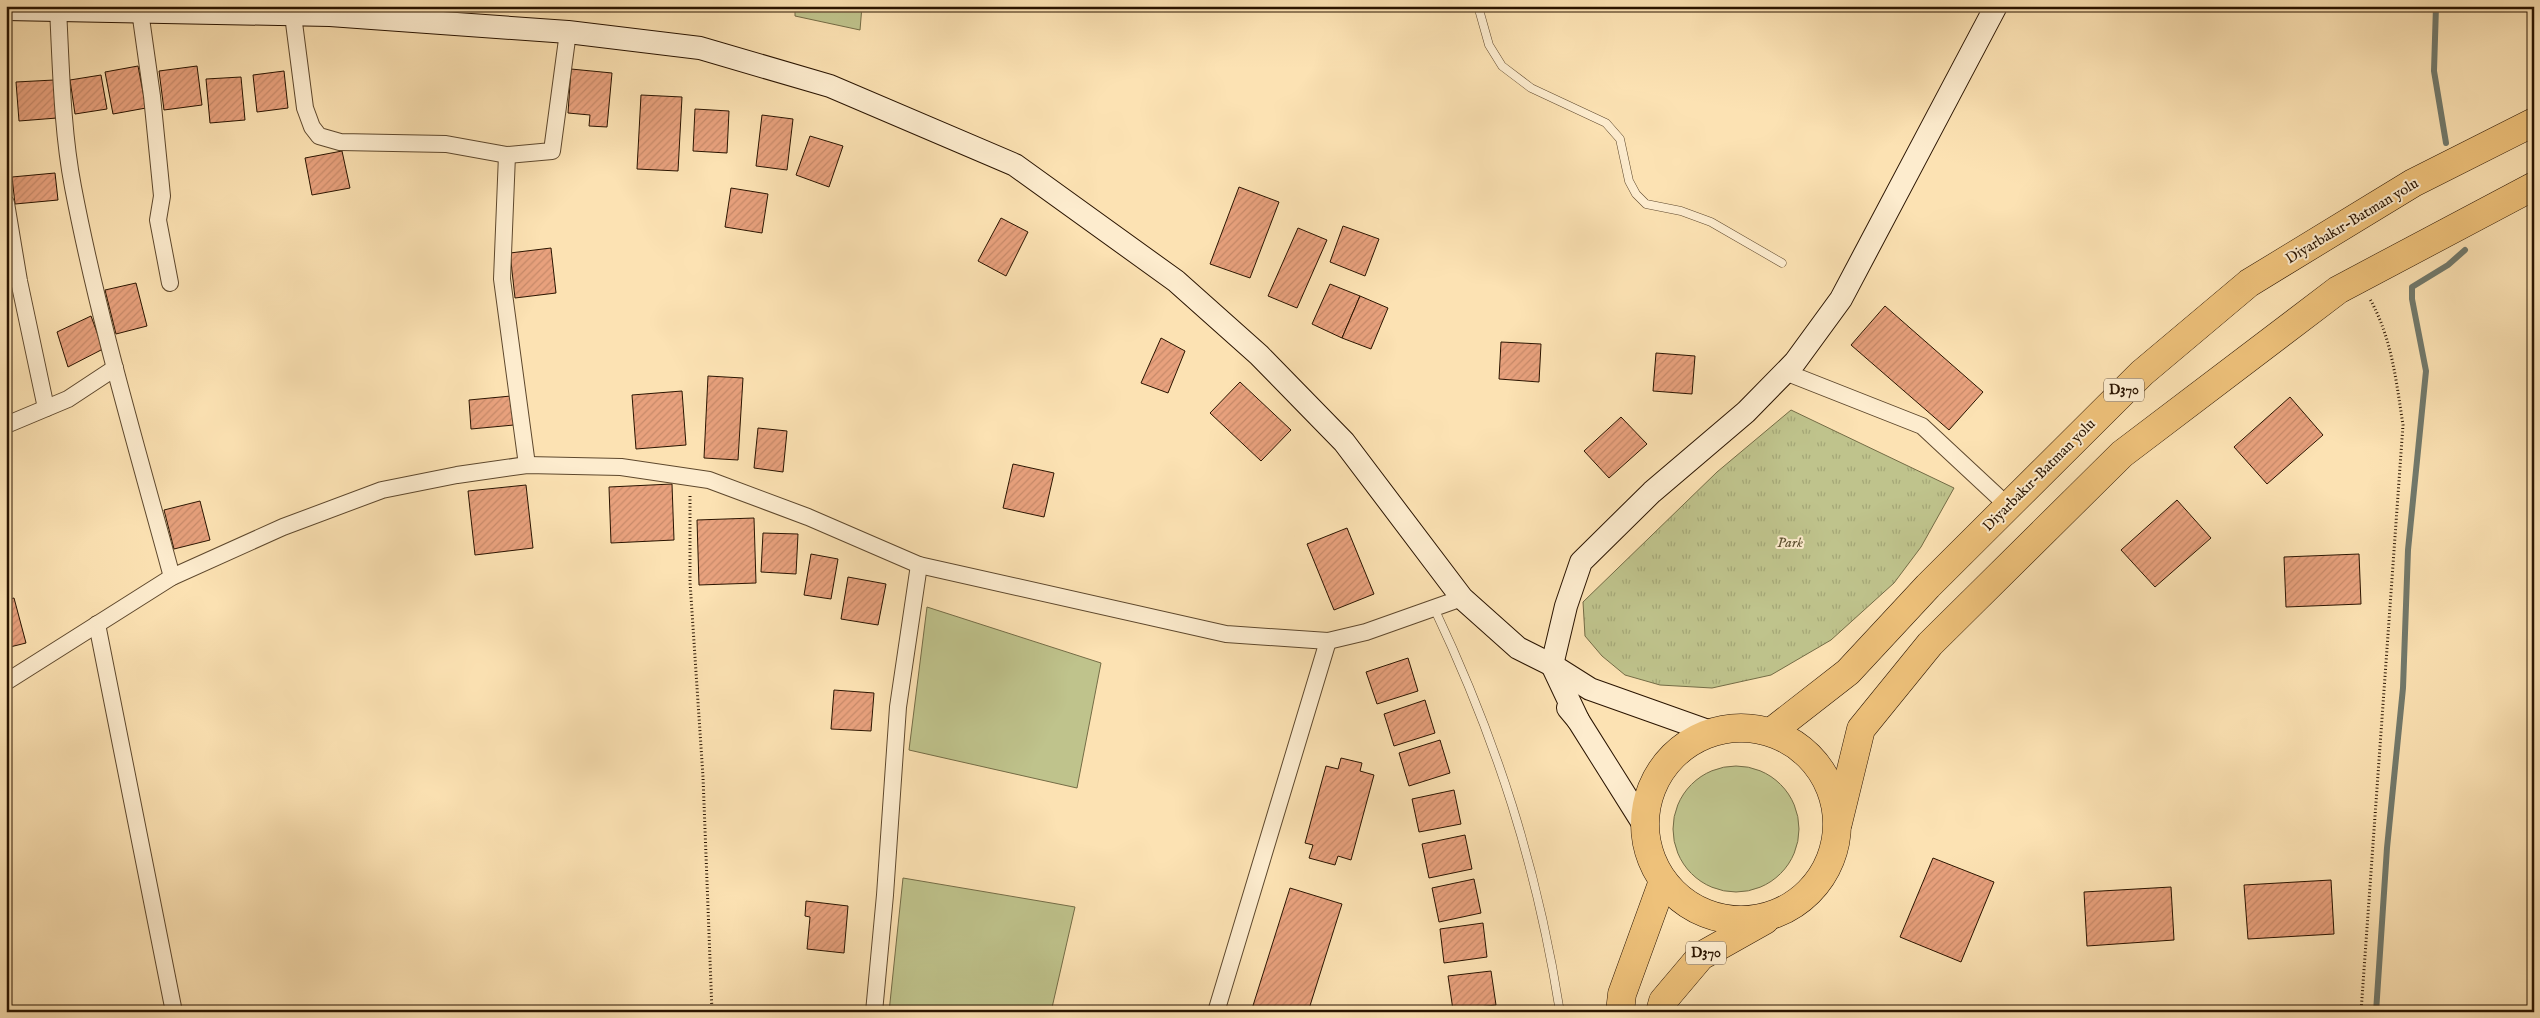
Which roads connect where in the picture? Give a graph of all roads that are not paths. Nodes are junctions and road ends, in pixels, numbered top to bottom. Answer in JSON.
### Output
{"nodes":[{"id":1,"x":1478,"y":6,"type":"edge"},
{"id":2,"x":1996,"y":6,"type":"edge"},
{"id":3,"x":46,"y":8,"type":"edge"},
{"id":4,"x":6,"y":9,"type":"edge"},
{"id":5,"x":140,"y":11,"type":"junction"},
{"id":6,"x":331,"y":11,"type":"edge"},
{"id":7,"x":293,"y":15,"type":"junction"},
{"id":8,"x":568,"y":32,"type":"junction"},
{"id":9,"x":2534,"y":122,"type":"edge"},
{"id":10,"x":507,"y":155,"type":"junction"},
{"id":11,"x":2534,"y":186,"type":"edge"},
{"id":12,"x":6,"y":203,"type":"edge"},
{"id":13,"x":1782,"y":263,"type":"dead end"},
{"id":14,"x":170,"y":283,"type":"dead end"},
{"id":15,"x":115,"y":368,"type":"junction"},
{"id":16,"x":1786,"y":372,"type":"junction"},
{"id":17,"x":46,"y":408,"type":"junction"},
{"id":18,"x":6,"y":425,"type":"edge"},
{"id":19,"x":527,"y":465,"type":"junction"},
{"id":20,"x":2008,"y":506,"type":"junction"},
{"id":21,"x":918,"y":565,"type":"junction"},
{"id":22,"x":172,"y":577,"type":"junction"},
{"id":23,"x":1462,"y":598,"type":"junction"},
{"id":24,"x":1434,"y":608,"type":"junction"},
{"id":25,"x":97,"y":624,"type":"junction"},
{"id":26,"x":1328,"y":640,"type":"junction"},
{"id":27,"x":1518,"y":648,"type":"junction"},
{"id":28,"x":1552,"y":665,"type":"junction"},
{"id":29,"x":6,"y":682,"type":"edge"},
{"id":30,"x":1578,"y":720,"type":"junction"},
{"id":31,"x":1711,"y":732,"type":"junction"},
{"id":32,"x":1771,"y":732,"type":"junction"},
{"id":33,"x":1838,"y":823,"type":"junction"},
{"id":34,"x":1644,"y":825,"type":"junction"},
{"id":35,"x":1663,"y":881,"type":"junction"},
{"id":36,"x":1772,"y":916,"type":"junction"},
{"id":37,"x":174,"y":1012,"type":"edge"},
{"id":38,"x":874,"y":1012,"type":"edge"},
{"id":39,"x":1216,"y":1012,"type":"edge"},
{"id":40,"x":1560,"y":1012,"type":"edge"},
{"id":41,"x":1620,"y":1012,"type":"edge"},
{"id":42,"x":1660,"y":1012,"type":"edge"}],
"edges":[{"from":1,"to":13,"type":"lane"},
{"from":2,"to":16,"type":"main road"},
{"from":3,"to":4,"type":"main road"},
{"from":3,"to":5,"type":"main road"},
{"from":3,"to":15,"type":"street"},
{"from":5,"to":7,"type":"main road"},
{"from":5,"to":14,"type":"street"},
{"from":6,"to":7,"type":"main road"},
{"from":6,"to":8,"type":"main road"},
{"from":7,"to":10,"type":"street"},
{"from":8,"to":10,"type":"street"},
{"from":8,"to":23,"type":"main road"},
{"from":9,"to":20,"type":"highway","name":"Diyarbakır-Batman yolu","number":"D370"},
{"from":10,"to":19,"type":"street"},
{"from":11,"to":33,"type":"highway"},
{"from":12,"to":17,"type":"street"},
{"from":15,"to":17,"type":"street"},
{"from":15,"to":22,"type":"street"},
{"from":16,"to":20,"type":"street"},
{"from":16,"to":28,"type":"main road"},
{"from":17,"to":18,"type":"street"},
{"from":19,"to":21,"type":"street"},
{"from":19,"to":22,"type":"street"},
{"from":20,"to":32,"type":"highway","name":"Diyarbakır-Batman yolu","number":"D370"},
{"from":21,"to":26,"type":"street"},
{"from":21,"to":38,"type":"street"},
{"from":22,"to":25,"type":"street"},
{"from":23,"to":24,"type":"street"},
{"from":23,"to":27,"type":"main road"},
{"from":24,"to":26,"type":"street"},
{"from":24,"to":40,"type":"lane"},
{"from":25,"to":29,"type":"street"},
{"from":25,"to":37,"type":"street"},
{"from":26,"to":39,"type":"street"},
{"from":27,"to":28,"type":"main road"},
{"from":27,"to":30,"type":"main road"},
{"from":28,"to":30,"type":"main road"},
{"from":28,"to":31,"type":"main road"},
{"from":30,"to":34,"type":"main road"},
{"from":31,"to":32,"type":"highway"},
{"from":31,"to":34,"type":"highway"},
{"from":32,"to":33,"type":"highway"},
{"from":33,"to":36,"type":"highway"},
{"from":34,"to":35,"type":"highway"},
{"from":35,"to":36,"type":"highway"},
{"from":35,"to":41,"type":"highway"},
{"from":36,"to":42,"type":"highway","number":"D370"}]}
